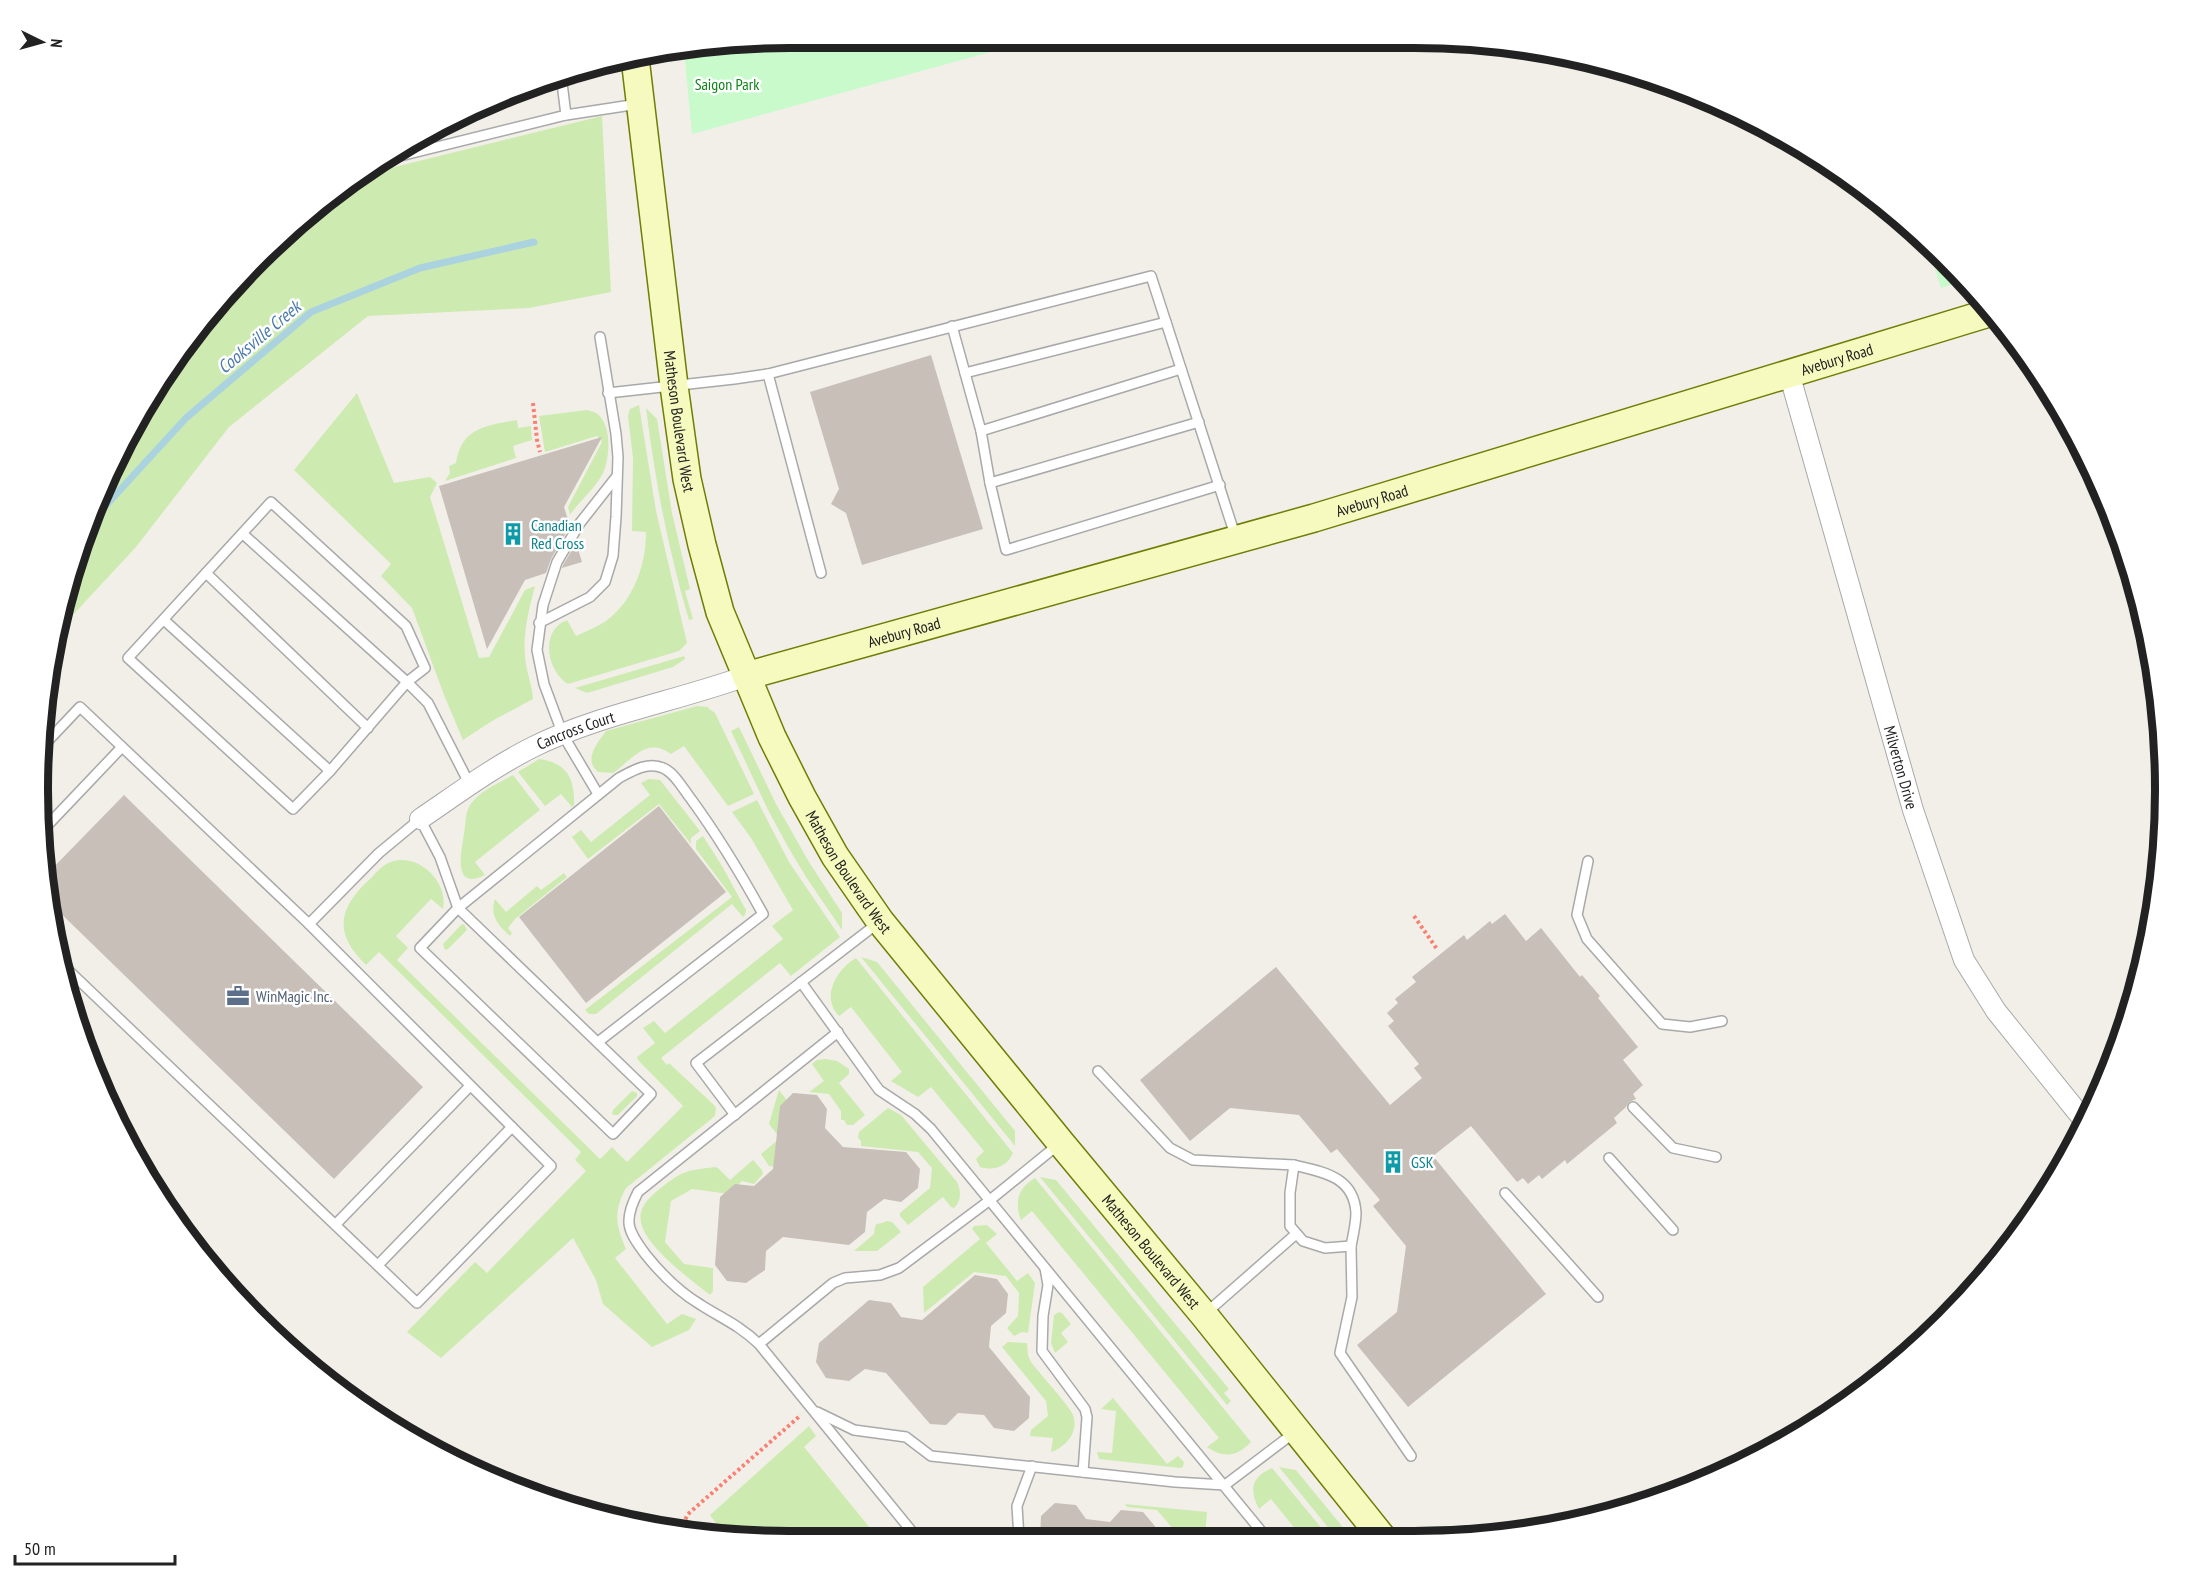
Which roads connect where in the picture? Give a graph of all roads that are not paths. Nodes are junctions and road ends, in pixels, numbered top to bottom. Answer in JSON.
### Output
{"nodes":[{"id":1,"x":636,"y":64,"type":"edge"},
{"id":2,"x":562,"y":84,"type":"edge"},
{"id":3,"x":640,"y":104,"type":"junction"},
{"id":4,"x":566,"y":115,"type":"junction"},
{"id":5,"x":408,"y":154,"type":"edge"},
{"id":6,"x":1983,"y":315,"type":"edge"},
{"id":7,"x":1166,"y":322,"type":"junction"},
{"id":8,"x":952,"y":326,"type":"junction"},
{"id":9,"x":600,"y":337,"type":"dead end"},
{"id":10,"x":1181,"y":369,"type":"junction"},
{"id":11,"x":965,"y":373,"type":"junction"},
{"id":12,"x":1789,"y":373,"type":"junction"},
{"id":13,"x":768,"y":374,"type":"junction"},
{"id":14,"x":674,"y":386,"type":"junction"},
{"id":15,"x":608,"y":393,"type":"junction"},
{"id":16,"x":1199,"y":422,"type":"junction"},
{"id":17,"x":981,"y":431,"type":"junction"},
{"id":18,"x":617,"y":476,"type":"junction"},
{"id":19,"x":990,"y":483,"type":"junction"},
{"id":20,"x":1220,"y":485,"type":"junction"},
{"id":21,"x":243,"y":534,"type":"junction"},
{"id":22,"x":1237,"y":540,"type":"junction"},
{"id":23,"x":206,"y":573,"type":"junction"},
{"id":24,"x":821,"y":573,"type":"dead end"},
{"id":25,"x":164,"y":620,"type":"junction"},
{"id":26,"x":539,"y":623,"type":"junction"},
{"id":27,"x":746,"y":676,"type":"junction"},
{"id":28,"x":407,"y":682,"type":"junction"},
{"id":29,"x":368,"y":728,"type":"junction"},
{"id":30,"x":562,"y":735,"type":"junction"},
{"id":31,"x":50,"y":738,"type":"edge"},
{"id":32,"x":122,"y":747,"type":"junction"},
{"id":33,"x":330,"y":771,"type":"junction"},
{"id":34,"x":470,"y":785,"type":"junction"},
{"id":35,"x":598,"y":794,"type":"junction"},
{"id":36,"x":420,"y":819,"type":"junction"},
{"id":37,"x":49,"y":823,"type":"edge"},
{"id":38,"x":1588,"y":861,"type":"dead end"},
{"id":39,"x":458,"y":908,"type":"junction"},
{"id":40,"x":880,"y":921,"type":"junction"},
{"id":41,"x":309,"y":924,"type":"junction"},
{"id":42,"x":71,"y":973,"type":"edge"},
{"id":43,"x":801,"y":982,"type":"junction"},
{"id":44,"x":1722,"y":1021,"type":"dead end"},
{"id":45,"x":838,"y":1032,"type":"junction"},
{"id":46,"x":598,"y":1042,"type":"junction"},
{"id":47,"x":1098,"y":1071,"type":"dead end"},
{"id":48,"x":470,"y":1086,"type":"junction"},
{"id":49,"x":1633,"y":1107,"type":"dead end"},
{"id":50,"x":735,"y":1115,"type":"junction"},
{"id":51,"x":2080,"y":1115,"type":"edge"},
{"id":52,"x":512,"y":1127,"type":"junction"},
{"id":53,"x":1061,"y":1143,"type":"junction"},
{"id":54,"x":1716,"y":1157,"type":"dead end"},
{"id":55,"x":1609,"y":1158,"type":"dead end"},
{"id":56,"x":1294,"y":1165,"type":"junction"},
{"id":57,"x":1505,"y":1193,"type":"dead end"},
{"id":58,"x":990,"y":1200,"type":"junction"},
{"id":59,"x":336,"y":1224,"type":"junction"},
{"id":60,"x":1673,"y":1230,"type":"dead end"},
{"id":61,"x":1296,"y":1234,"type":"junction"},
{"id":62,"x":1351,"y":1246,"type":"junction"},
{"id":63,"x":378,"y":1265,"type":"junction"},
{"id":64,"x":1044,"y":1267,"type":"junction"},
{"id":65,"x":1598,"y":1297,"type":"dead end"},
{"id":66,"x":1204,"y":1315,"type":"junction"},
{"id":67,"x":759,"y":1344,"type":"junction"},
{"id":68,"x":813,"y":1409,"type":"junction"},
{"id":69,"x":1296,"y":1431,"type":"junction"},
{"id":70,"x":1411,"y":1456,"type":"dead end"},
{"id":71,"x":1032,"y":1467,"type":"junction"},
{"id":72,"x":1083,"y":1472,"type":"junction"},
{"id":73,"x":1225,"y":1485,"type":"junction"},
{"id":74,"x":912,"y":1531,"type":"edge"},
{"id":75,"x":1019,"y":1531,"type":"edge"},
{"id":76,"x":1261,"y":1531,"type":"edge"},
{"id":77,"x":1378,"y":1531,"type":"edge"}],
"edges":[{"from":1,"to":3,"type":"street","name":"Matheson Boulevard West"},
{"from":2,"to":4,"type":"lane"},
{"from":3,"to":4,"type":"lane"},
{"from":3,"to":14,"type":"street","name":"Matheson Boulevard West"},
{"from":4,"to":5,"type":"lane"},
{"from":6,"to":12,"type":"street","name":"Avebury Road"},
{"from":7,"to":8,"type":"lane"},
{"from":7,"to":10,"type":"lane"},
{"from":7,"to":11,"type":"lane"},
{"from":8,"to":11,"type":"lane"},
{"from":8,"to":13,"type":"lane"},
{"from":9,"to":15,"type":"lane"},
{"from":10,"to":16,"type":"lane"},
{"from":10,"to":17,"type":"lane"},
{"from":11,"to":17,"type":"lane"},
{"from":12,"to":22,"type":"street","name":"Avebury Road"},
{"from":12,"to":51,"type":"street","name":"Milverton Drive"},
{"from":13,"to":14,"type":"lane"},
{"from":13,"to":24,"type":"lane"},
{"from":14,"to":15,"type":"lane"},
{"from":14,"to":27,"type":"street","name":"Matheson Boulevard West"},
{"from":15,"to":18,"type":"lane"},
{"from":16,"to":19,"type":"lane"},
{"from":16,"to":20,"type":"lane"},
{"from":17,"to":19,"type":"lane"},
{"from":18,"to":26,"type":"lane"},
{"from":18,"to":26,"type":"lane"},
{"from":19,"to":20,"type":"lane"},
{"from":20,"to":22,"type":"lane"},
{"from":21,"to":23,"type":"lane"},
{"from":21,"to":28,"type":"lane"},
{"from":21,"to":28,"type":"lane"},
{"from":22,"to":27,"type":"street","name":"Avebury Road"},
{"from":23,"to":25,"type":"lane"},
{"from":23,"to":29,"type":"lane"},
{"from":25,"to":33,"type":"lane"},
{"from":25,"to":33,"type":"lane"},
{"from":26,"to":30,"type":"lane"},
{"from":27,"to":30,"type":"street","name":"Cancross Court"},
{"from":27,"to":40,"type":"street","name":"Matheson Boulevard West"},
{"from":28,"to":29,"type":"lane"},
{"from":28,"to":34,"type":"lane"},
{"from":29,"to":33,"type":"lane"},
{"from":30,"to":34,"type":"street","name":"Cancross Court"},
{"from":30,"to":35,"type":"lane"},
{"from":31,"to":32,"type":"lane"},
{"from":32,"to":37,"type":"lane"},
{"from":32,"to":41,"type":"lane"},
{"from":34,"to":36,"type":"street","name":"Cancross Court"},
{"from":35,"to":39,"type":"lane"},
{"from":35,"to":46,"type":"lane"},
{"from":36,"to":39,"type":"lane"},
{"from":36,"to":41,"type":"lane"},
{"from":38,"to":44,"type":"lane"},
{"from":39,"to":46,"type":"lane"},
{"from":39,"to":46,"type":"lane"},
{"from":40,"to":43,"type":"lane"},
{"from":40,"to":53,"type":"street","name":"Matheson Boulevard West"},
{"from":41,"to":48,"type":"lane"},
{"from":42,"to":59,"type":"lane"},
{"from":43,"to":45,"type":"lane"},
{"from":43,"to":50,"type":"lane"},
{"from":45,"to":50,"type":"lane"},
{"from":45,"to":58,"type":"lane"},
{"from":47,"to":56,"type":"lane"},
{"from":48,"to":52,"type":"lane"},
{"from":48,"to":59,"type":"lane"},
{"from":49,"to":54,"type":"lane"},
{"from":50,"to":67,"type":"lane"},
{"from":52,"to":63,"type":"lane"},
{"from":52,"to":63,"type":"lane"},
{"from":53,"to":58,"type":"lane"},
{"from":53,"to":66,"type":"street","name":"Matheson Boulevard West"},
{"from":55,"to":60,"type":"lane"},
{"from":56,"to":61,"type":"lane"},
{"from":56,"to":62,"type":"lane"},
{"from":57,"to":65,"type":"lane"},
{"from":58,"to":64,"type":"lane"},
{"from":58,"to":67,"type":"lane"},
{"from":59,"to":63,"type":"lane"},
{"from":61,"to":62,"type":"lane"},
{"from":61,"to":66,"type":"lane"},
{"from":62,"to":70,"type":"lane"},
{"from":64,"to":72,"type":"lane"},
{"from":64,"to":73,"type":"lane"},
{"from":66,"to":69,"type":"street","name":"Matheson Boulevard West"},
{"from":67,"to":68,"type":"lane"},
{"from":68,"to":71,"type":"lane"},
{"from":68,"to":74,"type":"lane"},
{"from":69,"to":73,"type":"lane"},
{"from":69,"to":77,"type":"street","name":"Matheson Boulevard West"},
{"from":71,"to":72,"type":"lane"},
{"from":71,"to":75,"type":"lane"},
{"from":72,"to":73,"type":"lane"},
{"from":73,"to":76,"type":"lane"}]}
